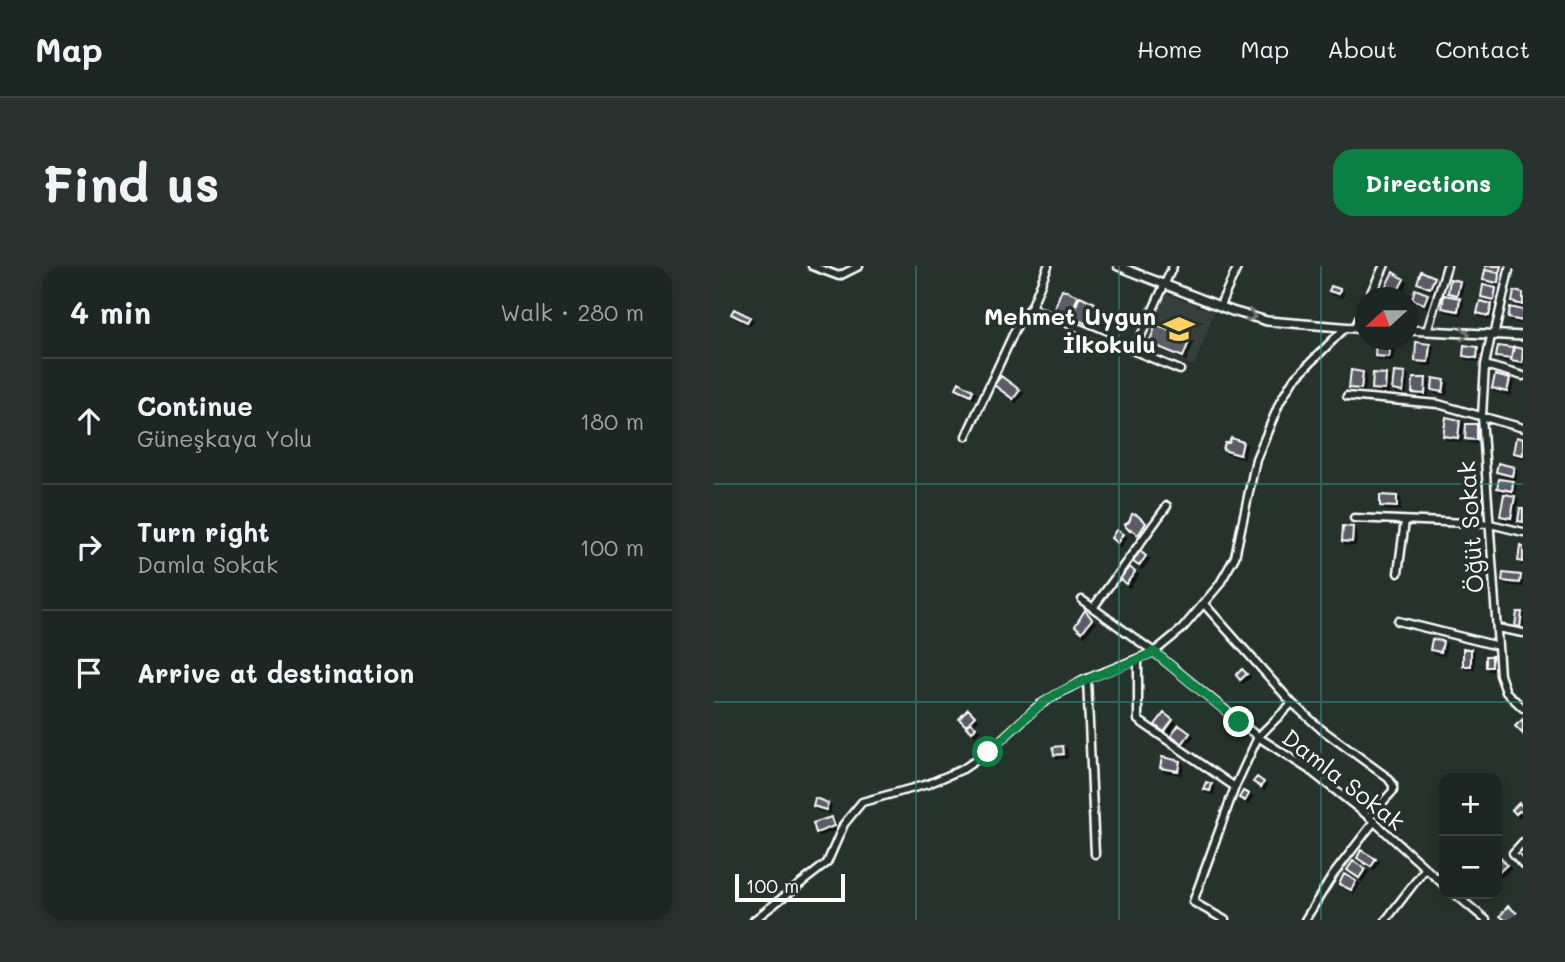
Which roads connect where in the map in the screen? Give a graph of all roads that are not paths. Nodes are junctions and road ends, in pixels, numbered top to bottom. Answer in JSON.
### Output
{"nodes":[{"id":1,"x":812,"y":266,"type":"edge"},
{"id":2,"x":859,"y":266,"type":"edge"},
{"id":3,"x":1048,"y":266,"type":"edge"},
{"id":4,"x":1118,"y":266,"type":"edge"},
{"id":5,"x":1173,"y":266,"type":"edge"},
{"id":6,"x":1238,"y":266,"type":"edge"},
{"id":7,"x":1384,"y":266,"type":"edge"},
{"id":8,"x":1447,"y":266,"type":"edge"},
{"id":9,"x":1510,"y":266,"type":"edge"},
{"id":10,"x":1166,"y":285,"type":"junction"},
{"id":11,"x":1374,"y":287,"type":"edge"},
{"id":12,"x":1220,"y":306,"type":"junction"},
{"id":13,"x":1031,"y":307,"type":"junction"},
{"id":14,"x":1345,"y":328,"type":"junction"},
{"id":15,"x":1355,"y":328,"type":"edge"},
{"id":16,"x":1418,"y":331,"type":"edge"},
{"id":17,"x":1427,"y":331,"type":"junction"},
{"id":18,"x":1493,"y":336,"type":"junction"},
{"id":19,"x":1523,"y":336,"type":"edge"},
{"id":20,"x":1134,"y":351,"type":"junction"},
{"id":21,"x":1485,"y":365,"type":"junction"},
{"id":22,"x":1180,"y":370,"type":"dead end"},
{"id":23,"x":1523,"y":376,"type":"edge"},
{"id":24,"x":1347,"y":397,"type":"dead end"},
{"id":25,"x":1482,"y":416,"type":"junction"},
{"id":26,"x":1523,"y":428,"type":"edge"},
{"id":27,"x":966,"y":436,"type":"dead end"},
{"id":28,"x":1167,"y":506,"type":"dead end"},
{"id":29,"x":1354,"y":518,"type":"dead end"},
{"id":30,"x":1405,"y":521,"type":"junction"},
{"id":31,"x":1490,"y":524,"type":"junction"},
{"id":32,"x":1523,"y":533,"type":"edge"},
{"id":33,"x":1398,"y":573,"type":"dead end"},
{"id":34,"x":1082,"y":600,"type":"dead end"},
{"id":35,"x":1204,"y":604,"type":"junction"},
{"id":36,"x":1093,"y":608,"type":"junction"},
{"id":37,"x":1398,"y":621,"type":"dead end"},
{"id":38,"x":1497,"y":628,"type":"junction"},
{"id":39,"x":1523,"y":633,"type":"edge"},
{"id":40,"x":1498,"y":646,"type":"junction"},
{"id":41,"x":1154,"y":652,"type":"junction"},
{"id":42,"x":1138,"y":660,"type":"junction"},
{"id":43,"x":1087,"y":679,"type":"junction"},
{"id":44,"x":1292,"y":703,"type":"junction"},
{"id":45,"x":1523,"y":708,"type":"edge"},
{"id":46,"x":1258,"y":737,"type":"junction"},
{"id":47,"x":1235,"y":787,"type":"junction"},
{"id":48,"x":1371,"y":820,"type":"junction"},
{"id":49,"x":1523,"y":842,"type":"edge"},
{"id":50,"x":1095,"y":854,"type":"dead end"},
{"id":51,"x":1523,"y":864,"type":"edge"},
{"id":52,"x":1425,"y":869,"type":"junction"},
{"id":53,"x":1439,"y":881,"type":"edge"},
{"id":54,"x":1461,"y":899,"type":"edge"},
{"id":55,"x":754,"y":920,"type":"edge"},
{"id":56,"x":1225,"y":920,"type":"edge"},
{"id":57,"x":1305,"y":920,"type":"edge"},
{"id":58,"x":1386,"y":920,"type":"edge"},
{"id":59,"x":1486,"y":920,"type":"edge"}],
"edges":[{"from":1,"to":2,"type":"street"},
{"from":3,"to":13,"type":"street"},
{"from":4,"to":10,"type":"street"},
{"from":5,"to":10,"type":"street"},
{"from":6,"to":12,"type":"street"},
{"from":7,"to":11,"type":"street"},
{"from":8,"to":17,"type":"street"},
{"from":9,"to":18,"type":"street","name":"Öğüt Sokak"},
{"from":10,"to":12,"type":"street"},
{"from":10,"to":20,"type":"street"},
{"from":12,"to":14,"type":"street","one_way":true},
{"from":13,"to":20,"type":"street"},
{"from":13,"to":27,"type":"street"},
{"from":14,"to":15,"type":"street"},
{"from":14,"to":35,"type":"street"},
{"from":16,"to":17,"type":"street"},
{"from":17,"to":18,"type":"street","one_way":true},
{"from":18,"to":19,"type":"street"},
{"from":18,"to":21,"type":"street","name":"Öğüt Sokak"},
{"from":20,"to":22,"type":"street"},
{"from":21,"to":23,"type":"street"},
{"from":21,"to":25,"type":"street","name":"Öğüt Sokak"},
{"from":24,"to":25,"type":"street"},
{"from":25,"to":26,"type":"street"},
{"from":25,"to":31,"type":"street","name":"Öğüt Sokak"},
{"from":28,"to":36,"type":"street"},
{"from":29,"to":30,"type":"street"},
{"from":30,"to":31,"type":"street"},
{"from":30,"to":33,"type":"street"},
{"from":31,"to":32,"type":"street"},
{"from":31,"to":38,"type":"street","name":"Öğüt Sokak"},
{"from":34,"to":36,"type":"street","name":"Damla Sokak"},
{"from":35,"to":41,"type":"street"},
{"from":35,"to":44,"type":"street"},
{"from":36,"to":41,"type":"street","name":"Damla Sokak"},
{"from":37,"to":40,"type":"street"},
{"from":38,"to":39,"type":"street"},
{"from":38,"to":40,"type":"street","name":"Öğüt Sokak"},
{"from":40,"to":45,"type":"street","name":"Öğüt Sokak"},
{"from":41,"to":42,"type":"street"},
{"from":41,"to":46,"type":"street","name":"Damla Sokak"},
{"from":42,"to":43,"type":"street"},
{"from":42,"to":47,"type":"street"},
{"from":43,"to":50,"type":"street"},
{"from":43,"to":55,"type":"street"},
{"from":44,"to":46,"type":"street"},
{"from":44,"to":48,"type":"street"},
{"from":46,"to":47,"type":"street"},
{"from":46,"to":48,"type":"street","name":"Damla Sokak"},
{"from":47,"to":56,"type":"street"},
{"from":48,"to":52,"type":"street","name":"Damla Sokak"},
{"from":48,"to":57,"type":"street"},
{"from":49,"to":51,"type":"street"},
{"from":52,"to":53,"type":"street","name":"Damla Sokak"},
{"from":52,"to":58,"type":"street"},
{"from":54,"to":59,"type":"street"}]}
